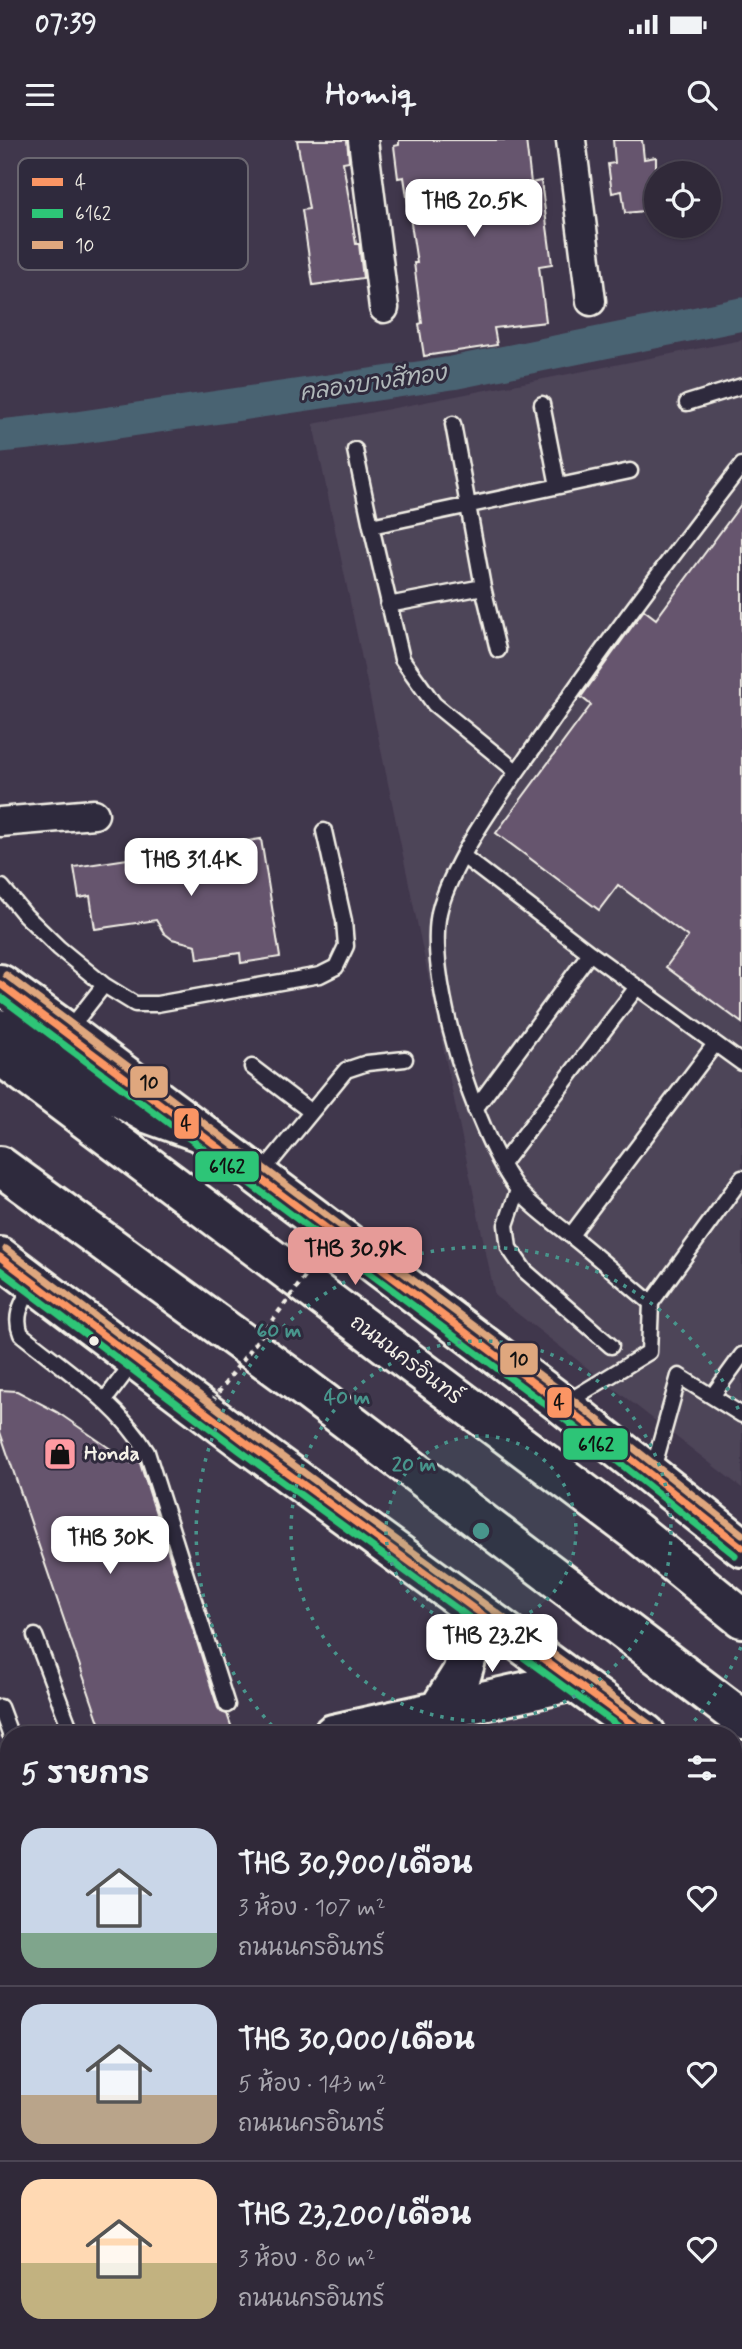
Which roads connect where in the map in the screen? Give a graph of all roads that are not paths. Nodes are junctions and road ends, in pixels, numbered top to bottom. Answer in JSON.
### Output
{"nodes":[{"id":1,"x":363,"y":140,"type":"edge"},
{"id":2,"x":571,"y":140,"type":"edge"},
{"id":3,"x":591,"y":301,"type":"dead end"},
{"id":4,"x":384,"y":308,"type":"dead end"},
{"id":5,"x":742,"y":386,"type":"edge"},
{"id":6,"x":688,"y":403,"type":"dead end"},
{"id":7,"x":541,"y":404,"type":"dead end"},
{"id":8,"x":453,"y":424,"type":"dead end"},
{"id":9,"x":355,"y":450,"type":"dead end"},
{"id":10,"x":742,"y":465,"type":"edge"},
{"id":11,"x":630,"y":471,"type":"dead end"},
{"id":12,"x":558,"y":486,"type":"junction"},
{"id":13,"x":469,"y":504,"type":"junction"},
{"id":14,"x":371,"y":526,"type":"junction"},
{"id":15,"x":483,"y":587,"type":"junction"},
{"id":16,"x":388,"y":605,"type":"junction"},
{"id":17,"x":498,"y":650,"type":"dead end"},
{"id":18,"x":516,"y":771,"type":"junction"},
{"id":19,"x":94,"y":814,"type":"dead end"},
{"id":20,"x":0,"y":822,"type":"edge"},
{"id":21,"x":324,"y":831,"type":"dead end"},
{"id":22,"x":463,"y":856,"type":"junction"},
{"id":23,"x":2,"y":887,"type":"dead end"},
{"id":24,"x":590,"y":953,"type":"junction"},
{"id":25,"x":0,"y":984,"type":"edge"},
{"id":26,"x":104,"y":985,"type":"junction"},
{"id":27,"x":637,"y":987,"type":"junction"},
{"id":28,"x":0,"y":1029,"type":"edge"},
{"id":29,"x":67,"y":1032,"type":"junction"},
{"id":30,"x":715,"y":1044,"type":"junction"},
{"id":31,"x":0,"y":1055,"type":"edge"},
{"id":32,"x":405,"y":1059,"type":"dead end"},
{"id":33,"x":742,"y":1063,"type":"edge"},
{"id":34,"x":252,"y":1067,"type":"dead end"},
{"id":35,"x":475,"y":1109,"type":"junction"},
{"id":36,"x":311,"y":1112,"type":"junction"},
{"id":37,"x":200,"y":1132,"type":"junction"},
{"id":38,"x":502,"y":1164,"type":"junction"},
{"id":39,"x":0,"y":1166,"type":"edge"},
{"id":40,"x":259,"y":1177,"type":"junction"},
{"id":41,"x":742,"y":1178,"type":"edge"},
{"id":42,"x":518,"y":1190,"type":"junction"},
{"id":43,"x":570,"y":1235,"type":"junction"},
{"id":44,"x":0,"y":1257,"type":"edge"},
{"id":45,"x":34,"y":1282,"type":"junction"},
{"id":46,"x":651,"y":1303,"type":"junction"},
{"id":47,"x":611,"y":1346,"type":"dead end"},
{"id":48,"x":742,"y":1355,"type":"edge"},
{"id":49,"x":136,"y":1359,"type":"junction"},
{"id":50,"x":713,"y":1395,"type":"junction"},
{"id":51,"x":104,"y":1401,"type":"junction"},
{"id":52,"x":563,"y":1405,"type":"junction"},
{"id":53,"x":742,"y":1415,"type":"edge"},
{"id":54,"x":652,"y":1475,"type":"junction"},
{"id":55,"x":742,"y":1547,"type":"edge"},
{"id":56,"x":476,"y":1610,"type":"junction"},
{"id":57,"x":742,"y":1618,"type":"edge"},
{"id":58,"x":35,"y":1636,"type":"dead end"},
{"id":59,"x":574,"y":1681,"type":"junction"},
{"id":60,"x":227,"y":1705,"type":"dead end"},
{"id":61,"x":0,"y":1707,"type":"edge"},
{"id":62,"x":438,"y":1711,"type":"junction"},
{"id":63,"x":742,"y":1719,"type":"edge"},
{"id":64,"x":7,"y":1726,"type":"edge"},
{"id":65,"x":69,"y":1726,"type":"edge"},
{"id":66,"x":376,"y":1726,"type":"edge"},
{"id":67,"x":635,"y":1726,"type":"edge"}],
"edges":[{"from":1,"to":4,"type":"street"},
{"from":2,"to":3,"type":"street"},
{"from":5,"to":6,"type":"lane"},
{"from":7,"to":12,"type":"lane"},
{"from":8,"to":13,"type":"lane"},
{"from":9,"to":14,"type":"lane"},
{"from":10,"to":18,"type":"lane"},
{"from":11,"to":12,"type":"lane"},
{"from":12,"to":13,"type":"lane"},
{"from":13,"to":14,"type":"lane"},
{"from":13,"to":15,"type":"lane"},
{"from":14,"to":16,"type":"lane"},
{"from":15,"to":16,"type":"lane"},
{"from":15,"to":17,"type":"lane"},
{"from":16,"to":18,"type":"lane"},
{"from":18,"to":22,"type":"lane"},
{"from":19,"to":20,"type":"street"},
{"from":21,"to":26,"type":"lane"},
{"from":22,"to":24,"type":"lane"},
{"from":22,"to":35,"type":"lane"},
{"from":23,"to":26,"type":"lane"},
{"from":24,"to":27,"type":"lane"},
{"from":24,"to":35,"type":"lane"},
{"from":25,"to":29,"type":"main road"},
{"from":26,"to":29,"type":"lane"},
{"from":27,"to":30,"type":"lane"},
{"from":27,"to":38,"type":"lane"},
{"from":28,"to":37,"type":"main road"},
{"from":29,"to":37,"type":"main road"},
{"from":30,"to":33,"type":"lane"},
{"from":30,"to":43,"type":"lane"},
{"from":31,"to":57,"type":"main road","name":"ถนนนครอินทร์"},
{"from":32,"to":36,"type":"lane"},
{"from":34,"to":36,"type":"lane"},
{"from":35,"to":38,"type":"lane"},
{"from":36,"to":40,"type":"lane"},
{"from":37,"to":40,"type":"main road"},
{"from":38,"to":42,"type":"lane"},
{"from":39,"to":63,"type":"main road"},
{"from":40,"to":52,"type":"main road"},
{"from":41,"to":46,"type":"lane"},
{"from":42,"to":43,"type":"lane"},
{"from":42,"to":47,"type":"lane"},
{"from":43,"to":46,"type":"lane"},
{"from":44,"to":45,"type":"main road"},
{"from":45,"to":49,"type":"main road"},
{"from":45,"to":51,"type":"lane"},
{"from":46,"to":52,"type":"lane"},
{"from":48,"to":50,"type":"lane"},
{"from":49,"to":51,"type":"lane"},
{"from":49,"to":56,"type":"main road"},
{"from":50,"to":53,"type":"lane"},
{"from":50,"to":54,"type":"lane"},
{"from":51,"to":60,"type":"lane"},
{"from":52,"to":54,"type":"main road"},
{"from":54,"to":55,"type":"main road"},
{"from":56,"to":59,"type":"main road"},
{"from":56,"to":62,"type":"main road"},
{"from":58,"to":65,"type":"lane"},
{"from":59,"to":62,"type":"main road"},
{"from":59,"to":67,"type":"main road"},
{"from":61,"to":64,"type":"lane"},
{"from":62,"to":66,"type":"main road"}]}
